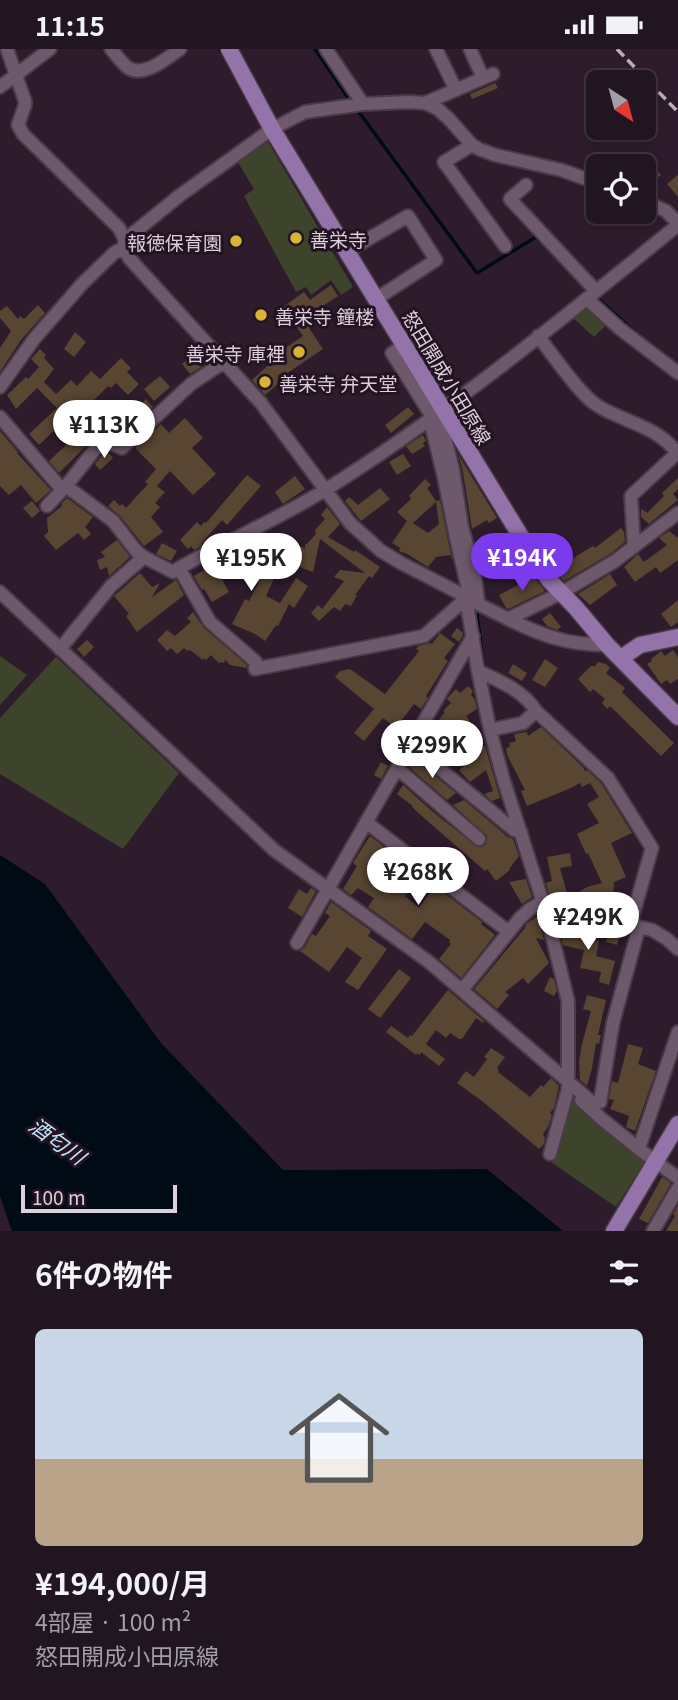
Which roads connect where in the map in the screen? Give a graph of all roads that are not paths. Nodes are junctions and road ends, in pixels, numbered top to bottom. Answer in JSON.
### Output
{"nodes":[{"id":1,"x":7,"y":49,"type":"edge"},
{"id":2,"x":50,"y":49,"type":"edge"},
{"id":3,"x":111,"y":49,"type":"edge"},
{"id":4,"x":180,"y":49,"type":"edge"},
{"id":5,"x":229,"y":49,"type":"edge"},
{"id":6,"x":326,"y":49,"type":"edge"},
{"id":7,"x":436,"y":49,"type":"edge"},
{"id":8,"x":470,"y":49,"type":"edge"},
{"id":9,"x":16,"y":76,"type":"junction"},
{"id":10,"x":0,"y":87,"type":"edge"},
{"id":11,"x":456,"y":90,"type":"junction"},
{"id":12,"x":425,"y":103,"type":"junction"},
{"id":13,"x":363,"y":104,"type":"junction"},
{"id":14,"x":272,"y":129,"type":"junction"},
{"id":15,"x":472,"y":145,"type":"junction"},
{"id":16,"x":586,"y":179,"type":"edge"},
{"id":17,"x":526,"y":185,"type":"dead end"},
{"id":18,"x":656,"y":206,"type":"edge"},
{"id":19,"x":678,"y":224,"type":"edge"},
{"id":20,"x":124,"y":244,"type":"junction"},
{"id":21,"x":505,"y":246,"type":"dead end"},
{"id":22,"x":346,"y":252,"type":"junction"},
{"id":23,"x":592,"y":295,"type":"junction"},
{"id":24,"x":376,"y":299,"type":"junction"},
{"id":25,"x":538,"y":336,"type":"junction"},
{"id":26,"x":224,"y":362,"type":"junction"},
{"id":27,"x":678,"y":373,"type":"edge"},
{"id":28,"x":0,"y":387,"type":"edge"},
{"id":29,"x":436,"y":415,"type":"junction"},
{"id":30,"x":0,"y":417,"type":"edge"},
{"id":31,"x":66,"y":486,"type":"junction"},
{"id":32,"x":325,"y":490,"type":"junction"},
{"id":33,"x":47,"y":506,"type":"dead end"},
{"id":34,"x":678,"y":513,"type":"edge"},
{"id":35,"x":634,"y":547,"type":"junction"},
{"id":36,"x":144,"y":557,"type":"junction"},
{"id":37,"x":176,"y":570,"type":"junction"},
{"id":38,"x":0,"y":592,"type":"edge"},
{"id":39,"x":561,"y":593,"type":"junction"},
{"id":40,"x":473,"y":602,"type":"junction"},
{"id":41,"x":508,"y":619,"type":"junction"},
{"id":42,"x":473,"y":636,"type":"junction"},
{"id":43,"x":678,"y":637,"type":"edge"},
{"id":44,"x":607,"y":645,"type":"junction"},
{"id":45,"x":60,"y":649,"type":"junction"},
{"id":46,"x":621,"y":658,"type":"junction"},
{"id":47,"x":478,"y":671,"type":"junction"},
{"id":48,"x":536,"y":711,"type":"junction"},
{"id":49,"x":678,"y":717,"type":"edge"},
{"id":50,"x":490,"y":730,"type":"junction"},
{"id":51,"x":411,"y":745,"type":"junction"},
{"id":52,"x":397,"y":768,"type":"junction"},
{"id":53,"x":366,"y":822,"type":"junction"},
{"id":54,"x":521,"y":832,"type":"junction"},
{"id":55,"x":479,"y":839,"type":"dead end"},
{"id":56,"x":329,"y":889,"type":"junction"},
{"id":57,"x":543,"y":902,"type":"junction"},
{"id":58,"x":635,"y":924,"type":"junction"},
{"id":59,"x":509,"y":932,"type":"junction"},
{"id":60,"x":297,"y":943,"type":"dead end"},
{"id":61,"x":678,"y":949,"type":"edge"},
{"id":62,"x":462,"y":990,"type":"junction"},
{"id":63,"x":678,"y":1032,"type":"edge"},
{"id":64,"x":568,"y":1084,"type":"junction"},
{"id":65,"x":591,"y":1105,"type":"junction"},
{"id":66,"x":678,"y":1124,"type":"edge"},
{"id":67,"x":550,"y":1154,"type":"dead end"},
{"id":68,"x":663,"y":1167,"type":"dead end"},
{"id":69,"x":678,"y":1178,"type":"edge"},
{"id":70,"x":678,"y":1188,"type":"edge"},
{"id":71,"x":614,"y":1231,"type":"edge"},
{"id":72,"x":653,"y":1231,"type":"edge"}],
"edges":[{"from":1,"to":9,"type":"street"},
{"from":2,"to":9,"type":"street"},
{"from":3,"to":4,"type":"street"},
{"from":5,"to":14,"type":"main road","name":"怒田開成小田原線"},
{"from":6,"to":13,"type":"street"},
{"from":7,"to":11,"type":"street"},
{"from":8,"to":11,"type":"street"},
{"from":9,"to":10,"type":"street"},
{"from":9,"to":20,"type":"street"},
{"from":11,"to":12,"type":"street"},
{"from":12,"to":13,"type":"street"},
{"from":12,"to":15,"type":"street"},
{"from":13,"to":14,"type":"street"},
{"from":14,"to":20,"type":"street"},
{"from":14,"to":22,"type":"main road","name":"怒田開成小田原線"},
{"from":15,"to":16,"type":"street"},
{"from":15,"to":21,"type":"street"},
{"from":17,"to":23,"type":"street"},
{"from":18,"to":19,"type":"street"},
{"from":19,"to":23,"type":"street"},
{"from":20,"to":26,"type":"street"},
{"from":20,"to":28,"type":"street"},
{"from":22,"to":24,"type":"main road","name":"怒田開成小田原線"},
{"from":22,"to":24,"type":"street"},
{"from":23,"to":25,"type":"street"},
{"from":23,"to":27,"type":"street"},
{"from":24,"to":29,"type":"main road","name":"怒田開成小田原線"},
{"from":25,"to":29,"type":"street"},
{"from":25,"to":35,"type":"street"},
{"from":26,"to":31,"type":"street"},
{"from":26,"to":32,"type":"street"},
{"from":29,"to":32,"type":"street"},
{"from":29,"to":39,"type":"main road","name":"怒田開成小田原線"},
{"from":29,"to":40,"type":"street"},
{"from":30,"to":31,"type":"street"},
{"from":31,"to":33,"type":"street"},
{"from":31,"to":36,"type":"street"},
{"from":32,"to":37,"type":"street"},
{"from":32,"to":40,"type":"street"},
{"from":34,"to":35,"type":"street"},
{"from":35,"to":39,"type":"street"},
{"from":36,"to":37,"type":"street"},
{"from":36,"to":45,"type":"street"},
{"from":37,"to":40,"type":"street"},
{"from":38,"to":45,"type":"street"},
{"from":39,"to":41,"type":"street"},
{"from":39,"to":44,"type":"main road","name":"怒田開成小田原線"},
{"from":40,"to":41,"type":"street"},
{"from":40,"to":42,"type":"street"},
{"from":41,"to":44,"type":"street"},
{"from":42,"to":47,"type":"street"},
{"from":42,"to":51,"type":"street"},
{"from":43,"to":46,"type":"main road"},
{"from":44,"to":46,"type":"main road","name":"怒田開成小田原線"},
{"from":45,"to":56,"type":"street"},
{"from":46,"to":49,"type":"main road","name":"怒田開成小田原線"},
{"from":47,"to":48,"type":"street"},
{"from":47,"to":50,"type":"street"},
{"from":48,"to":50,"type":"street"},
{"from":48,"to":58,"type":"street"},
{"from":50,"to":54,"type":"street"},
{"from":51,"to":52,"type":"street"},
{"from":51,"to":54,"type":"street"},
{"from":52,"to":53,"type":"street"},
{"from":52,"to":55,"type":"street"},
{"from":53,"to":56,"type":"street"},
{"from":53,"to":59,"type":"street"},
{"from":54,"to":57,"type":"street"},
{"from":56,"to":60,"type":"street"},
{"from":56,"to":62,"type":"street"},
{"from":57,"to":58,"type":"street"},
{"from":57,"to":59,"type":"street"},
{"from":57,"to":64,"type":"street"},
{"from":58,"to":61,"type":"street"},
{"from":58,"to":65,"type":"street"},
{"from":59,"to":62,"type":"street"},
{"from":62,"to":64,"type":"street"},
{"from":63,"to":65,"type":"street"},
{"from":64,"to":65,"type":"street"},
{"from":64,"to":67,"type":"street"},
{"from":66,"to":71,"type":"main road"},
{"from":68,"to":69,"type":"street"},
{"from":70,"to":72,"type":"street"}]}
